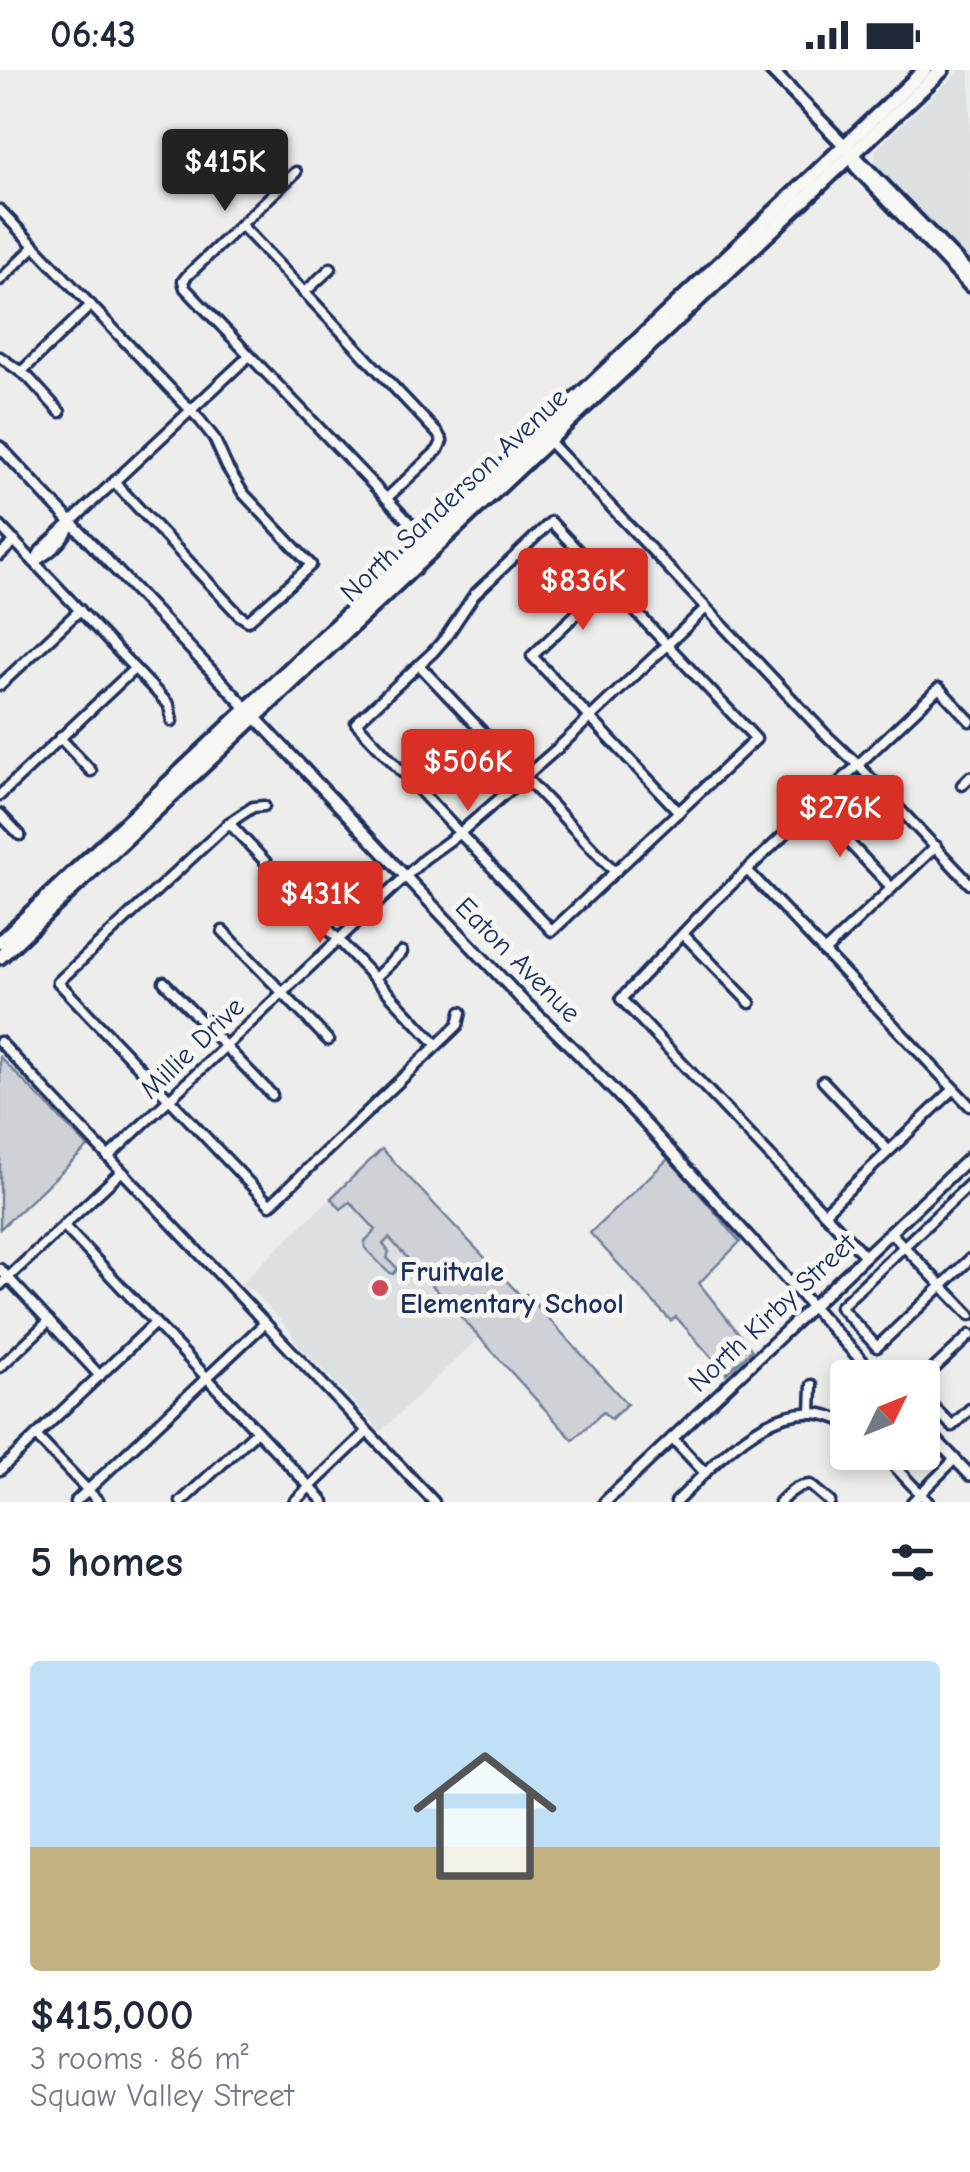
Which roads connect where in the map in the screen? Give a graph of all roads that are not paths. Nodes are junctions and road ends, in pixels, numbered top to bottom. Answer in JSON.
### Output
{"nodes":[{"id":1,"x":771,"y":70,"type":"edge"},
{"id":2,"x":925,"y":70,"type":"edge"},
{"id":3,"x":942,"y":70,"type":"edge"},
{"id":4,"x":848,"y":151,"type":"junction"},
{"id":5,"x":296,"y":172,"type":"dead end"},
{"id":6,"x":0,"y":210,"type":"edge"},
{"id":7,"x":241,"y":225,"type":"junction"},
{"id":8,"x":34,"y":246,"type":"junction"},
{"id":9,"x":331,"y":268,"type":"dead end"},
{"id":10,"x":970,"y":274,"type":"edge"},
{"id":11,"x":0,"y":280,"type":"edge"},
{"id":12,"x":970,"y":286,"type":"edge"},
{"id":13,"x":304,"y":293,"type":"junction"},
{"id":14,"x":91,"y":305,"type":"junction"},
{"id":15,"x":250,"y":356,"type":"junction"},
{"id":16,"x":0,"y":357,"type":"edge"},
{"id":17,"x":21,"y":372,"type":"junction"},
{"id":18,"x":191,"y":411,"type":"junction"},
{"id":19,"x":60,"y":412,"type":"dead end"},
{"id":20,"x":544,"y":436,"type":"junction"},
{"id":21,"x":0,"y":447,"type":"edge"},
{"id":22,"x":114,"y":482,"type":"junction"},
{"id":23,"x":387,"y":498,"type":"junction"},
{"id":24,"x":72,"y":523,"type":"junction"},
{"id":25,"x":0,"y":526,"type":"edge"},
{"id":26,"x":14,"y":541,"type":"junction"},
{"id":27,"x":430,"y":544,"type":"junction"},
{"id":28,"x":0,"y":555,"type":"edge"},
{"id":29,"x":34,"y":562,"type":"junction"},
{"id":30,"x":608,"y":583,"type":"junction"},
{"id":31,"x":706,"y":608,"type":"junction"},
{"id":32,"x":80,"y":610,"type":"junction"},
{"id":33,"x":668,"y":646,"type":"junction"},
{"id":34,"x":419,"y":665,"type":"junction"},
{"id":35,"x":134,"y":669,"type":"junction"},
{"id":36,"x":0,"y":685,"type":"edge"},
{"id":37,"x":251,"y":713,"type":"junction"},
{"id":38,"x":590,"y":718,"type":"junction"},
{"id":39,"x":172,"y":721,"type":"dead end"},
{"id":40,"x":970,"y":721,"type":"edge"},
{"id":41,"x":60,"y":738,"type":"junction"},
{"id":42,"x":858,"y":765,"type":"junction"},
{"id":43,"x":90,"y":772,"type":"dead end"},
{"id":44,"x":524,"y":776,"type":"junction"},
{"id":45,"x":970,"y":777,"type":"edge"},
{"id":46,"x":962,"y":785,"type":"dead end"},
{"id":47,"x":0,"y":794,"type":"edge"},
{"id":48,"x":264,"y":806,"type":"dead end"},
{"id":49,"x":814,"y":806,"type":"junction"},
{"id":50,"x":679,"y":812,"type":"junction"},
{"id":51,"x":0,"y":814,"type":"edge"},
{"id":52,"x":229,"y":823,"type":"junction"},
{"id":53,"x":460,"y":833,"type":"junction"},
{"id":54,"x":20,"y":836,"type":"dead end"},
{"id":55,"x":936,"y":846,"type":"junction"},
{"id":56,"x":747,"y":870,"type":"junction"},
{"id":57,"x":614,"y":872,"type":"junction"},
{"id":58,"x":326,"y":874,"type":"dead end"},
{"id":59,"x":405,"y":876,"type":"junction"},
{"id":60,"x":970,"y":884,"type":"edge"},
{"id":61,"x":892,"y":888,"type":"junction"},
{"id":62,"x":301,"y":898,"type":"junction"},
{"id":63,"x":222,"y":932,"type":"dead end"},
{"id":64,"x":683,"y":934,"type":"junction"},
{"id":65,"x":338,"y":938,"type":"junction"},
{"id":66,"x":0,"y":942,"type":"edge"},
{"id":67,"x":402,"y":952,"type":"dead end"},
{"id":68,"x":824,"y":952,"type":"junction"},
{"id":69,"x":0,"y":958,"type":"edge"},
{"id":70,"x":375,"y":978,"type":"junction"},
{"id":71,"x":164,"y":982,"type":"dead end"},
{"id":72,"x":282,"y":993,"type":"junction"},
{"id":73,"x":750,"y":1004,"type":"dead end"},
{"id":74,"x":461,"y":1012,"type":"dead end"},
{"id":75,"x":328,"y":1040,"type":"dead end"},
{"id":76,"x":0,"y":1042,"type":"edge"},
{"id":77,"x":437,"y":1044,"type":"junction"},
{"id":78,"x":226,"y":1048,"type":"junction"},
{"id":79,"x":823,"y":1081,"type":"dead end"},
{"id":80,"x":954,"y":1090,"type":"junction"},
{"id":81,"x":272,"y":1095,"type":"dead end"},
{"id":82,"x":170,"y":1100,"type":"junction"},
{"id":83,"x":970,"y":1106,"type":"edge"},
{"id":84,"x":889,"y":1151,"type":"junction"},
{"id":85,"x":970,"y":1156,"type":"edge"},
{"id":86,"x":108,"y":1158,"type":"junction"},
{"id":87,"x":121,"y":1172,"type":"junction"},
{"id":88,"x":970,"y":1184,"type":"edge"},
{"id":89,"x":824,"y":1213,"type":"junction"},
{"id":90,"x":64,"y":1226,"type":"junction"},
{"id":91,"x":890,"y":1232,"type":"junction"},
{"id":92,"x":904,"y":1246,"type":"junction"},
{"id":93,"x":864,"y":1256,"type":"junction"},
{"id":94,"x":970,"y":1259,"type":"edge"},
{"id":95,"x":0,"y":1269,"type":"edge"},
{"id":96,"x":8,"y":1278,"type":"junction"},
{"id":97,"x":0,"y":1285,"type":"edge"},
{"id":98,"x":942,"y":1286,"type":"junction"},
{"id":99,"x":811,"y":1307,"type":"junction"},
{"id":100,"x":970,"y":1315,"type":"edge"},
{"id":101,"x":49,"y":1320,"type":"junction"},
{"id":102,"x":155,"y":1323,"type":"junction"},
{"id":103,"x":265,"y":1324,"type":"junction"},
{"id":104,"x":970,"y":1334,"type":"edge"},
{"id":105,"x":861,"y":1360,"type":"edge"},
{"id":106,"x":940,"y":1363,"type":"edge"},
{"id":107,"x":0,"y":1368,"type":"edge"},
{"id":108,"x":100,"y":1376,"type":"junction"},
{"id":109,"x":206,"y":1378,"type":"junction"},
{"id":110,"x":812,"y":1386,"type":"dead end"},
{"id":111,"x":970,"y":1408,"type":"edge"},
{"id":112,"x":811,"y":1413,"type":"junction"},
{"id":113,"x":940,"y":1413,"type":"edge"},
{"id":114,"x":830,"y":1417,"type":"edge"},
{"id":115,"x":257,"y":1431,"type":"junction"},
{"id":116,"x":367,"y":1432,"type":"junction"},
{"id":117,"x":36,"y":1436,"type":"junction"},
{"id":118,"x":672,"y":1438,"type":"junction"},
{"id":119,"x":940,"y":1443,"type":"edge"},
{"id":120,"x":955,"y":1459,"type":"junction"},
{"id":121,"x":0,"y":1470,"type":"edge"},
{"id":122,"x":897,"y":1470,"type":"edge"},
{"id":123,"x":705,"y":1474,"type":"junction"},
{"id":124,"x":970,"y":1475,"type":"edge"},
{"id":125,"x":309,"y":1487,"type":"junction"},
{"id":126,"x":88,"y":1490,"type":"junction"},
{"id":127,"x":920,"y":1494,"type":"junction"},
{"id":128,"x":75,"y":1502,"type":"edge"},
{"id":129,"x":99,"y":1502,"type":"edge"},
{"id":130,"x":182,"y":1502,"type":"edge"},
{"id":131,"x":294,"y":1502,"type":"edge"},
{"id":132,"x":324,"y":1502,"type":"edge"},
{"id":133,"x":434,"y":1502,"type":"edge"},
{"id":134,"x":605,"y":1502,"type":"edge"},
{"id":135,"x":676,"y":1502,"type":"edge"},
{"id":136,"x":780,"y":1502,"type":"edge"},
{"id":137,"x":830,"y":1502,"type":"edge"},
{"id":138,"x":912,"y":1502,"type":"edge"},
{"id":139,"x":928,"y":1502,"type":"edge"}],
"edges":[{"from":1,"to":4,"type":"main road"},
{"from":2,"to":4,"type":"highway","name":"North Sanderson Avenue"},
{"from":3,"to":4,"type":"highway","name":"North Sanderson Avenue"},
{"from":4,"to":10,"type":"main road"},
{"from":4,"to":12,"type":"main road"},
{"from":4,"to":20,"type":"highway","name":"North Sanderson Avenue"},
{"from":5,"to":7,"type":"street"},
{"from":6,"to":8,"type":"street"},
{"from":7,"to":13,"type":"street"},
{"from":7,"to":15,"type":"street"},
{"from":8,"to":11,"type":"street"},
{"from":8,"to":14,"type":"street"},
{"from":9,"to":13,"type":"street"},
{"from":13,"to":23,"type":"street"},
{"from":14,"to":17,"type":"street"},
{"from":14,"to":18,"type":"street"},
{"from":15,"to":18,"type":"street"},
{"from":15,"to":23,"type":"street"},
{"from":16,"to":17,"type":"street"},
{"from":17,"to":19,"type":"street"},
{"from":18,"to":22,"type":"street"},
{"from":18,"to":22,"type":"street"},
{"from":20,"to":27,"type":"highway","name":"North Sanderson Avenue"},
{"from":20,"to":31,"type":"street"},
{"from":21,"to":24,"type":"street","name":"Eaton Avenue"},
{"from":22,"to":24,"type":"street"},
{"from":23,"to":27,"type":"street"},
{"from":24,"to":29,"type":"street"},
{"from":24,"to":37,"type":"street","name":"Eaton Avenue"},
{"from":25,"to":26,"type":"street"},
{"from":26,"to":28,"type":"street"},
{"from":26,"to":29,"type":"street"},
{"from":27,"to":37,"type":"highway","name":"North Sanderson Avenue"},
{"from":29,"to":32,"type":"street"},
{"from":30,"to":33,"type":"street"},
{"from":30,"to":34,"type":"street"},
{"from":30,"to":38,"type":"street"},
{"from":31,"to":33,"type":"street","name":"Millie Drive"},
{"from":31,"to":42,"type":"street"},
{"from":32,"to":35,"type":"street"},
{"from":32,"to":36,"type":"street"},
{"from":33,"to":38,"type":"street","name":"Millie Drive"},
{"from":33,"to":50,"type":"street"},
{"from":34,"to":44,"type":"street"},
{"from":34,"to":53,"type":"street"},
{"from":35,"to":39,"type":"street"},
{"from":35,"to":41,"type":"street"},
{"from":37,"to":59,"type":"street","name":"Eaton Avenue"},
{"from":37,"to":66,"type":"highway","name":"North Sanderson Avenue"},
{"from":37,"to":69,"type":"highway","name":"North Sanderson Avenue"},
{"from":38,"to":44,"type":"street","name":"Millie Drive"},
{"from":38,"to":50,"type":"street"},
{"from":40,"to":42,"type":"street"},
{"from":41,"to":43,"type":"street"},
{"from":41,"to":47,"type":"street"},
{"from":42,"to":49,"type":"street"},
{"from":42,"to":55,"type":"street"},
{"from":44,"to":53,"type":"street","name":"Millie Drive"},
{"from":44,"to":57,"type":"street"},
{"from":45,"to":46,"type":"street"},
{"from":48,"to":52,"type":"street"},
{"from":49,"to":56,"type":"street"},
{"from":49,"to":61,"type":"street"},
{"from":50,"to":57,"type":"street"},
{"from":51,"to":54,"type":"street"},
{"from":52,"to":62,"type":"street"},
{"from":52,"to":82,"type":"street"},
{"from":53,"to":57,"type":"street"},
{"from":53,"to":59,"type":"street","name":"Millie Drive"},
{"from":55,"to":60,"type":"street"},
{"from":55,"to":61,"type":"street"},
{"from":56,"to":64,"type":"street"},
{"from":56,"to":68,"type":"street"},
{"from":58,"to":62,"type":"street"},
{"from":59,"to":65,"type":"street","name":"Millie Drive"},
{"from":59,"to":99,"type":"street","name":"Eaton Avenue"},
{"from":61,"to":68,"type":"street"},
{"from":62,"to":65,"type":"street"},
{"from":63,"to":72,"type":"street"},
{"from":64,"to":73,"type":"street"},
{"from":64,"to":89,"type":"street"},
{"from":65,"to":70,"type":"street"},
{"from":65,"to":72,"type":"street","name":"Millie Drive"},
{"from":67,"to":70,"type":"street"},
{"from":68,"to":80,"type":"street"},
{"from":70,"to":77,"type":"street"},
{"from":71,"to":78,"type":"street"},
{"from":72,"to":75,"type":"street"},
{"from":72,"to":78,"type":"street","name":"Millie Drive"},
{"from":74,"to":77,"type":"street"},
{"from":76,"to":86,"type":"street"},
{"from":77,"to":82,"type":"street"},
{"from":78,"to":81,"type":"street"},
{"from":78,"to":82,"type":"street","name":"Millie Drive"},
{"from":79,"to":84,"type":"street"},
{"from":80,"to":83,"type":"street"},
{"from":80,"to":84,"type":"street"},
{"from":82,"to":86,"type":"street","name":"Millie Drive"},
{"from":84,"to":89,"type":"street"},
{"from":85,"to":91,"type":"street","name":"North Kirby Street"},
{"from":86,"to":87,"type":"street"},
{"from":87,"to":90,"type":"street"},
{"from":87,"to":103,"type":"street"},
{"from":88,"to":92,"type":"street"},
{"from":89,"to":93,"type":"street"},
{"from":90,"to":96,"type":"street"},
{"from":90,"to":102,"type":"street"},
{"from":91,"to":92,"type":"street"},
{"from":91,"to":93,"type":"street","name":"North Kirby Street"},
{"from":92,"to":98,"type":"street"},
{"from":92,"to":98,"type":"street"},
{"from":93,"to":99,"type":"street","name":"North Kirby Street"},
{"from":94,"to":98,"type":"street"},
{"from":95,"to":96,"type":"street"},
{"from":96,"to":97,"type":"street"},
{"from":96,"to":101,"type":"street"},
{"from":98,"to":100,"type":"street"},
{"from":99,"to":105,"type":"street","name":"Eaton Avenue"},
{"from":99,"to":118,"type":"street","name":"North Kirby Street"},
{"from":101,"to":107,"type":"street"},
{"from":101,"to":108,"type":"street"},
{"from":102,"to":108,"type":"street"},
{"from":102,"to":109,"type":"street"},
{"from":103,"to":109,"type":"street"},
{"from":103,"to":116,"type":"street"},
{"from":104,"to":106,"type":"street"},
{"from":108,"to":117,"type":"street"},
{"from":109,"to":115,"type":"street"},
{"from":109,"to":126,"type":"street"},
{"from":110,"to":112,"type":"street"},
{"from":111,"to":113,"type":"street"},
{"from":112,"to":114,"type":"street"},
{"from":112,"to":123,"type":"street"},
{"from":115,"to":125,"type":"street"},
{"from":115,"to":130,"type":"street"},
{"from":116,"to":125,"type":"street"},
{"from":116,"to":133,"type":"street"},
{"from":117,"to":121,"type":"street"},
{"from":117,"to":126,"type":"street"},
{"from":118,"to":123,"type":"street"},
{"from":118,"to":134,"type":"street","name":"North Kirby Street"},
{"from":119,"to":120,"type":"street"},
{"from":120,"to":124,"type":"street"},
{"from":120,"to":127,"type":"street"},
{"from":122,"to":127,"type":"street"},
{"from":123,"to":135,"type":"street"},
{"from":125,"to":131,"type":"street"},
{"from":125,"to":132,"type":"street"},
{"from":126,"to":128,"type":"street"},
{"from":126,"to":129,"type":"street"},
{"from":127,"to":138,"type":"street"},
{"from":127,"to":139,"type":"street"},
{"from":136,"to":137,"type":"street"}]}
